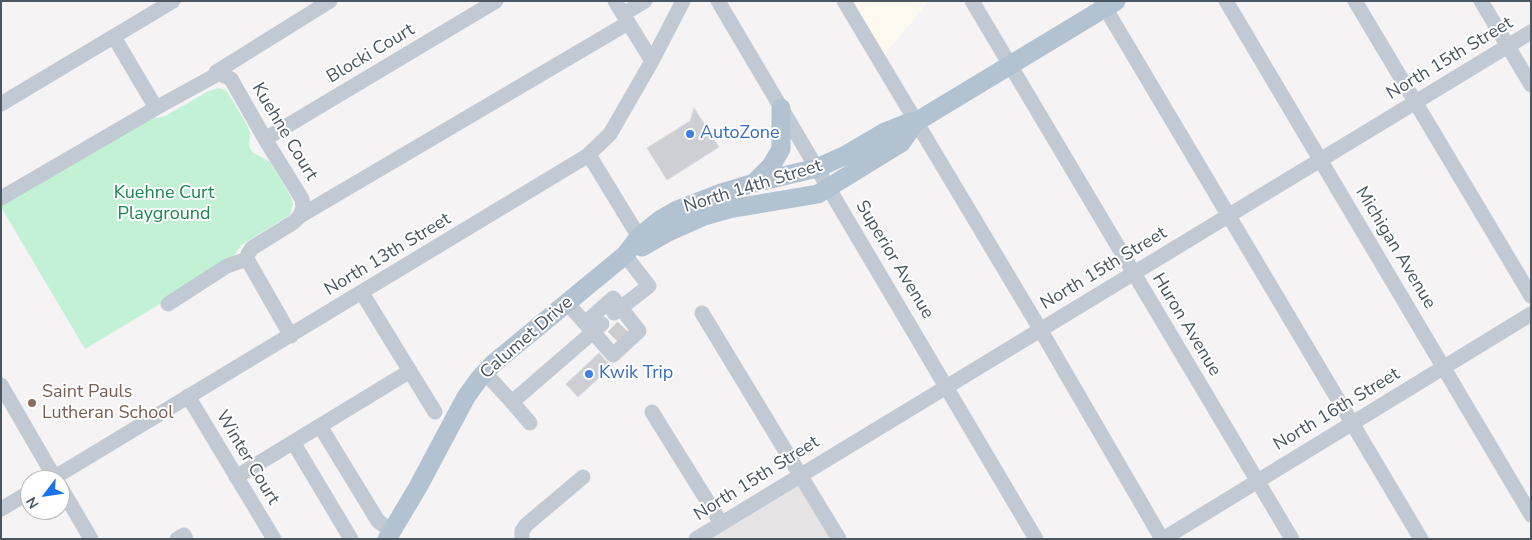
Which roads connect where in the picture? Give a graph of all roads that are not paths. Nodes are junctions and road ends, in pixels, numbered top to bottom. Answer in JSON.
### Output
{"nodes":[{"id":1,"x":173,"y":1,"type":"edge"},
{"id":2,"x":330,"y":1,"type":"edge"},
{"id":3,"x":496,"y":1,"type":"edge"},
{"id":4,"x":645,"y":1,"type":"edge"},
{"id":5,"x":684,"y":1,"type":"edge"},
{"id":6,"x":718,"y":1,"type":"edge"},
{"id":7,"x":844,"y":1,"type":"edge"},
{"id":8,"x":972,"y":1,"type":"edge"},
{"id":9,"x":1226,"y":1,"type":"edge"},
{"id":10,"x":1355,"y":1,"type":"edge"},
{"id":11,"x":1481,"y":1,"type":"edge"},
{"id":12,"x":1107,"y":4,"type":"edge"},
{"id":13,"x":622,"y":13,"type":"edge"},
{"id":14,"x":1531,"y":32,"type":"edge"},
{"id":15,"x":114,"y":37,"type":"junction"},
{"id":16,"x":1507,"y":46,"type":"junction"},
{"id":17,"x":652,"y":61,"type":"junction"},
{"id":18,"x":1010,"y":66,"type":"junction"},
{"id":19,"x":216,"y":72,"type":"junction"},
{"id":20,"x":1531,"y":85,"type":"edge"},
{"id":21,"x":1415,"y":102,"type":"junction"},
{"id":22,"x":1,"y":104,"type":"edge"},
{"id":23,"x":156,"y":108,"type":"junction"},
{"id":24,"x":781,"y":108,"type":"junction"},
{"id":25,"x":916,"y":122,"type":"junction"},
{"id":26,"x":265,"y":139,"type":"junction"},
{"id":27,"x":589,"y":155,"type":"junction"},
{"id":28,"x":1321,"y":160,"type":"junction"},
{"id":29,"x":817,"y":168,"type":"junction"},
{"id":30,"x":754,"y":183,"type":"junction"},
{"id":31,"x":829,"y":188,"type":"junction"},
{"id":32,"x":1,"y":198,"type":"edge"},
{"id":33,"x":300,"y":216,"type":"junction"},
{"id":34,"x":1228,"y":216,"type":"junction"},
{"id":35,"x":639,"y":238,"type":"junction"},
{"id":36,"x":625,"y":255,"type":"junction"},
{"id":37,"x":247,"y":259,"type":"junction"},
{"id":38,"x":1133,"y":273,"type":"junction"},
{"id":39,"x":362,"y":293,"type":"junction"},
{"id":40,"x":1531,"y":296,"type":"edge"},
{"id":41,"x":567,"y":303,"type":"junction"},
{"id":42,"x":168,"y":304,"type":"dead end"},
{"id":43,"x":702,"y":313,"type":"dead end"},
{"id":44,"x":1531,"y":314,"type":"edge"},
{"id":45,"x":603,"y":320,"type":"junction"},
{"id":46,"x":1040,"y":329,"type":"junction"},
{"id":47,"x":291,"y":336,"type":"junction"},
{"id":48,"x":1444,"y":367,"type":"junction"},
{"id":49,"x":410,"y":371,"type":"junction"},
{"id":50,"x":485,"y":373,"type":"junction"},
{"id":51,"x":1,"y":385,"type":"edge"},
{"id":52,"x":946,"y":386,"type":"junction"},
{"id":53,"x":188,"y":396,"type":"junction"},
{"id":54,"x":512,"y":402,"type":"junction"},
{"id":55,"x":435,"y":412,"type":"dead end"},
{"id":56,"x":652,"y":412,"type":"dead end"},
{"id":57,"x":530,"y":423,"type":"dead end"},
{"id":58,"x":1353,"y":423,"type":"junction"},
{"id":59,"x":320,"y":426,"type":"junction"},
{"id":60,"x":294,"y":442,"type":"junction"},
{"id":61,"x":49,"y":470,"type":"edge"},
{"id":62,"x":70,"y":471,"type":"edge"},
{"id":63,"x":800,"y":475,"type":"junction"},
{"id":64,"x":236,"y":477,"type":"junction"},
{"id":65,"x":583,"y":477,"type":"dead end"},
{"id":66,"x":1257,"y":480,"type":"junction"},
{"id":67,"x":20,"y":498,"type":"edge"},
{"id":68,"x":70,"y":505,"type":"edge"},
{"id":69,"x":1,"y":509,"type":"edge"},
{"id":70,"x":1531,"y":515,"type":"edge"},
{"id":71,"x":721,"y":523,"type":"junction"},
{"id":72,"x":389,"y":535,"type":"edge"},
{"id":73,"x":91,"y":539,"type":"edge"},
{"id":74,"x":177,"y":539,"type":"edge"},
{"id":75,"x":186,"y":539,"type":"edge"},
{"id":76,"x":274,"y":539,"type":"edge"},
{"id":77,"x":351,"y":539,"type":"edge"},
{"id":78,"x":522,"y":539,"type":"edge"},
{"id":79,"x":696,"y":539,"type":"edge"},
{"id":80,"x":839,"y":539,"type":"edge"},
{"id":81,"x":1036,"y":539,"type":"edge"},
{"id":82,"x":1162,"y":539,"type":"edge"},
{"id":83,"x":1292,"y":539,"type":"edge"},
{"id":84,"x":1421,"y":539,"type":"edge"}],
"edges":[{"from":1,"to":15,"type":"street"},
{"from":2,"to":19,"type":"street"},
{"from":3,"to":26,"type":"street","name":"Blocki Court"},
{"from":4,"to":13,"type":"street"},
{"from":5,"to":17,"type":"street","name":"North 13th Street"},
{"from":6,"to":24,"type":"street","name":"Superior Avenue"},
{"from":7,"to":25,"type":"street"},
{"from":8,"to":18,"type":"street","name":"Huron Avenue"},
{"from":9,"to":28,"type":"street","name":"Michigan Avenue"},
{"from":10,"to":21,"type":"street"},
{"from":11,"to":16,"type":"street"},
{"from":12,"to":18,"type":"main road","name":"North 14th Street"},
{"from":12,"to":34,"type":"street"},
{"from":13,"to":17,"type":"street"},
{"from":13,"to":33,"type":"street"},
{"from":14,"to":16,"type":"street","name":"North 15th Street"},
{"from":15,"to":22,"type":"street"},
{"from":15,"to":23,"type":"street"},
{"from":16,"to":20,"type":"street"},
{"from":16,"to":21,"type":"street","name":"North 15th Street"},
{"from":17,"to":27,"type":"street","name":"North 13th Street"},
{"from":18,"to":25,"type":"main road","name":"North 14th Street"},
{"from":18,"to":38,"type":"street","name":"Huron Avenue"},
{"from":19,"to":23,"type":"street"},
{"from":19,"to":26,"type":"street","name":"Kuehne Court"},
{"from":21,"to":28,"type":"street","name":"North 15th Street"},
{"from":21,"to":40,"type":"street"},
{"from":23,"to":32,"type":"street"},
{"from":24,"to":29,"type":"street","name":"Superior Avenue"},
{"from":24,"to":30,"type":"main road"},
{"from":25,"to":29,"type":"main road","name":"North 14th Street"},
{"from":25,"to":31,"type":"main road","name":"North 14th Street"},
{"from":25,"to":46,"type":"street"},
{"from":26,"to":33,"type":"street","name":"Kuehne Court"},
{"from":27,"to":35,"type":"street"},
{"from":27,"to":39,"type":"street","name":"North 13th Street"},
{"from":28,"to":34,"type":"street","name":"North 15th Street"},
{"from":28,"to":48,"type":"street","name":"Michigan Avenue"},
{"from":29,"to":30,"type":"main road","name":"North 14th Street"},
{"from":29,"to":31,"type":"street","name":"Superior Avenue"},
{"from":30,"to":35,"type":"main road","name":"North 14th Street"},
{"from":31,"to":36,"type":"main road","name":"North 14th Street"},
{"from":31,"to":52,"type":"street","name":"Superior Avenue"},
{"from":33,"to":37,"type":"street"},
{"from":34,"to":38,"type":"street","name":"North 15th Street"},
{"from":34,"to":58,"type":"street"},
{"from":35,"to":36,"type":"main road","name":"North 14th Street"},
{"from":36,"to":41,"type":"main road","name":"Calumet Drive"},
{"from":36,"to":45,"type":"street"},
{"from":37,"to":42,"type":"street"},
{"from":37,"to":47,"type":"street"},
{"from":38,"to":46,"type":"street","name":"North 15th Street"},
{"from":38,"to":66,"type":"street","name":"Huron Avenue"},
{"from":39,"to":47,"type":"street","name":"North 13th Street"},
{"from":39,"to":49,"type":"street"},
{"from":41,"to":45,"type":"street"},
{"from":41,"to":50,"type":"main road","name":"Calumet Drive"},
{"from":43,"to":63,"type":"street"},
{"from":44,"to":48,"type":"street","name":"North 16th Street"},
{"from":45,"to":45,"type":"street"},
{"from":45,"to":54,"type":"street"},
{"from":46,"to":52,"type":"street","name":"North 15th Street"},
{"from":46,"to":82,"type":"street"},
{"from":47,"to":53,"type":"street","name":"North 13th Street"},
{"from":48,"to":58,"type":"street","name":"North 16th Street"},
{"from":48,"to":70,"type":"street","name":"Michigan Avenue"},
{"from":49,"to":55,"type":"street"},
{"from":49,"to":59,"type":"street"},
{"from":50,"to":54,"type":"street"},
{"from":50,"to":72,"type":"main road","name":"Calumet Drive"},
{"from":51,"to":61,"type":"street"},
{"from":52,"to":63,"type":"street","name":"North 15th Street"},
{"from":52,"to":81,"type":"street","name":"Superior Avenue"},
{"from":53,"to":62,"type":"street","name":"North 13th Street"},
{"from":53,"to":64,"type":"street","name":"Winter Court"},
{"from":54,"to":57,"type":"street"},
{"from":56,"to":71,"type":"street"},
{"from":58,"to":66,"type":"street","name":"North 16th Street"},
{"from":58,"to":84,"type":"street"},
{"from":59,"to":60,"type":"street"},
{"from":59,"to":72,"type":"street"},
{"from":60,"to":64,"type":"street"},
{"from":60,"to":77,"type":"street"},
{"from":63,"to":71,"type":"street","name":"North 15th Street"},
{"from":63,"to":80,"type":"street"},
{"from":64,"to":76,"type":"street","name":"Winter Court"},
{"from":65,"to":78,"type":"street"},
{"from":66,"to":82,"type":"street","name":"North 16th Street"},
{"from":66,"to":83,"type":"street","name":"Huron Avenue"},
{"from":67,"to":69,"type":"street"},
{"from":68,"to":73,"type":"street"},
{"from":71,"to":79,"type":"street","name":"North 15th Street"},
{"from":74,"to":75,"type":"street"}]}
